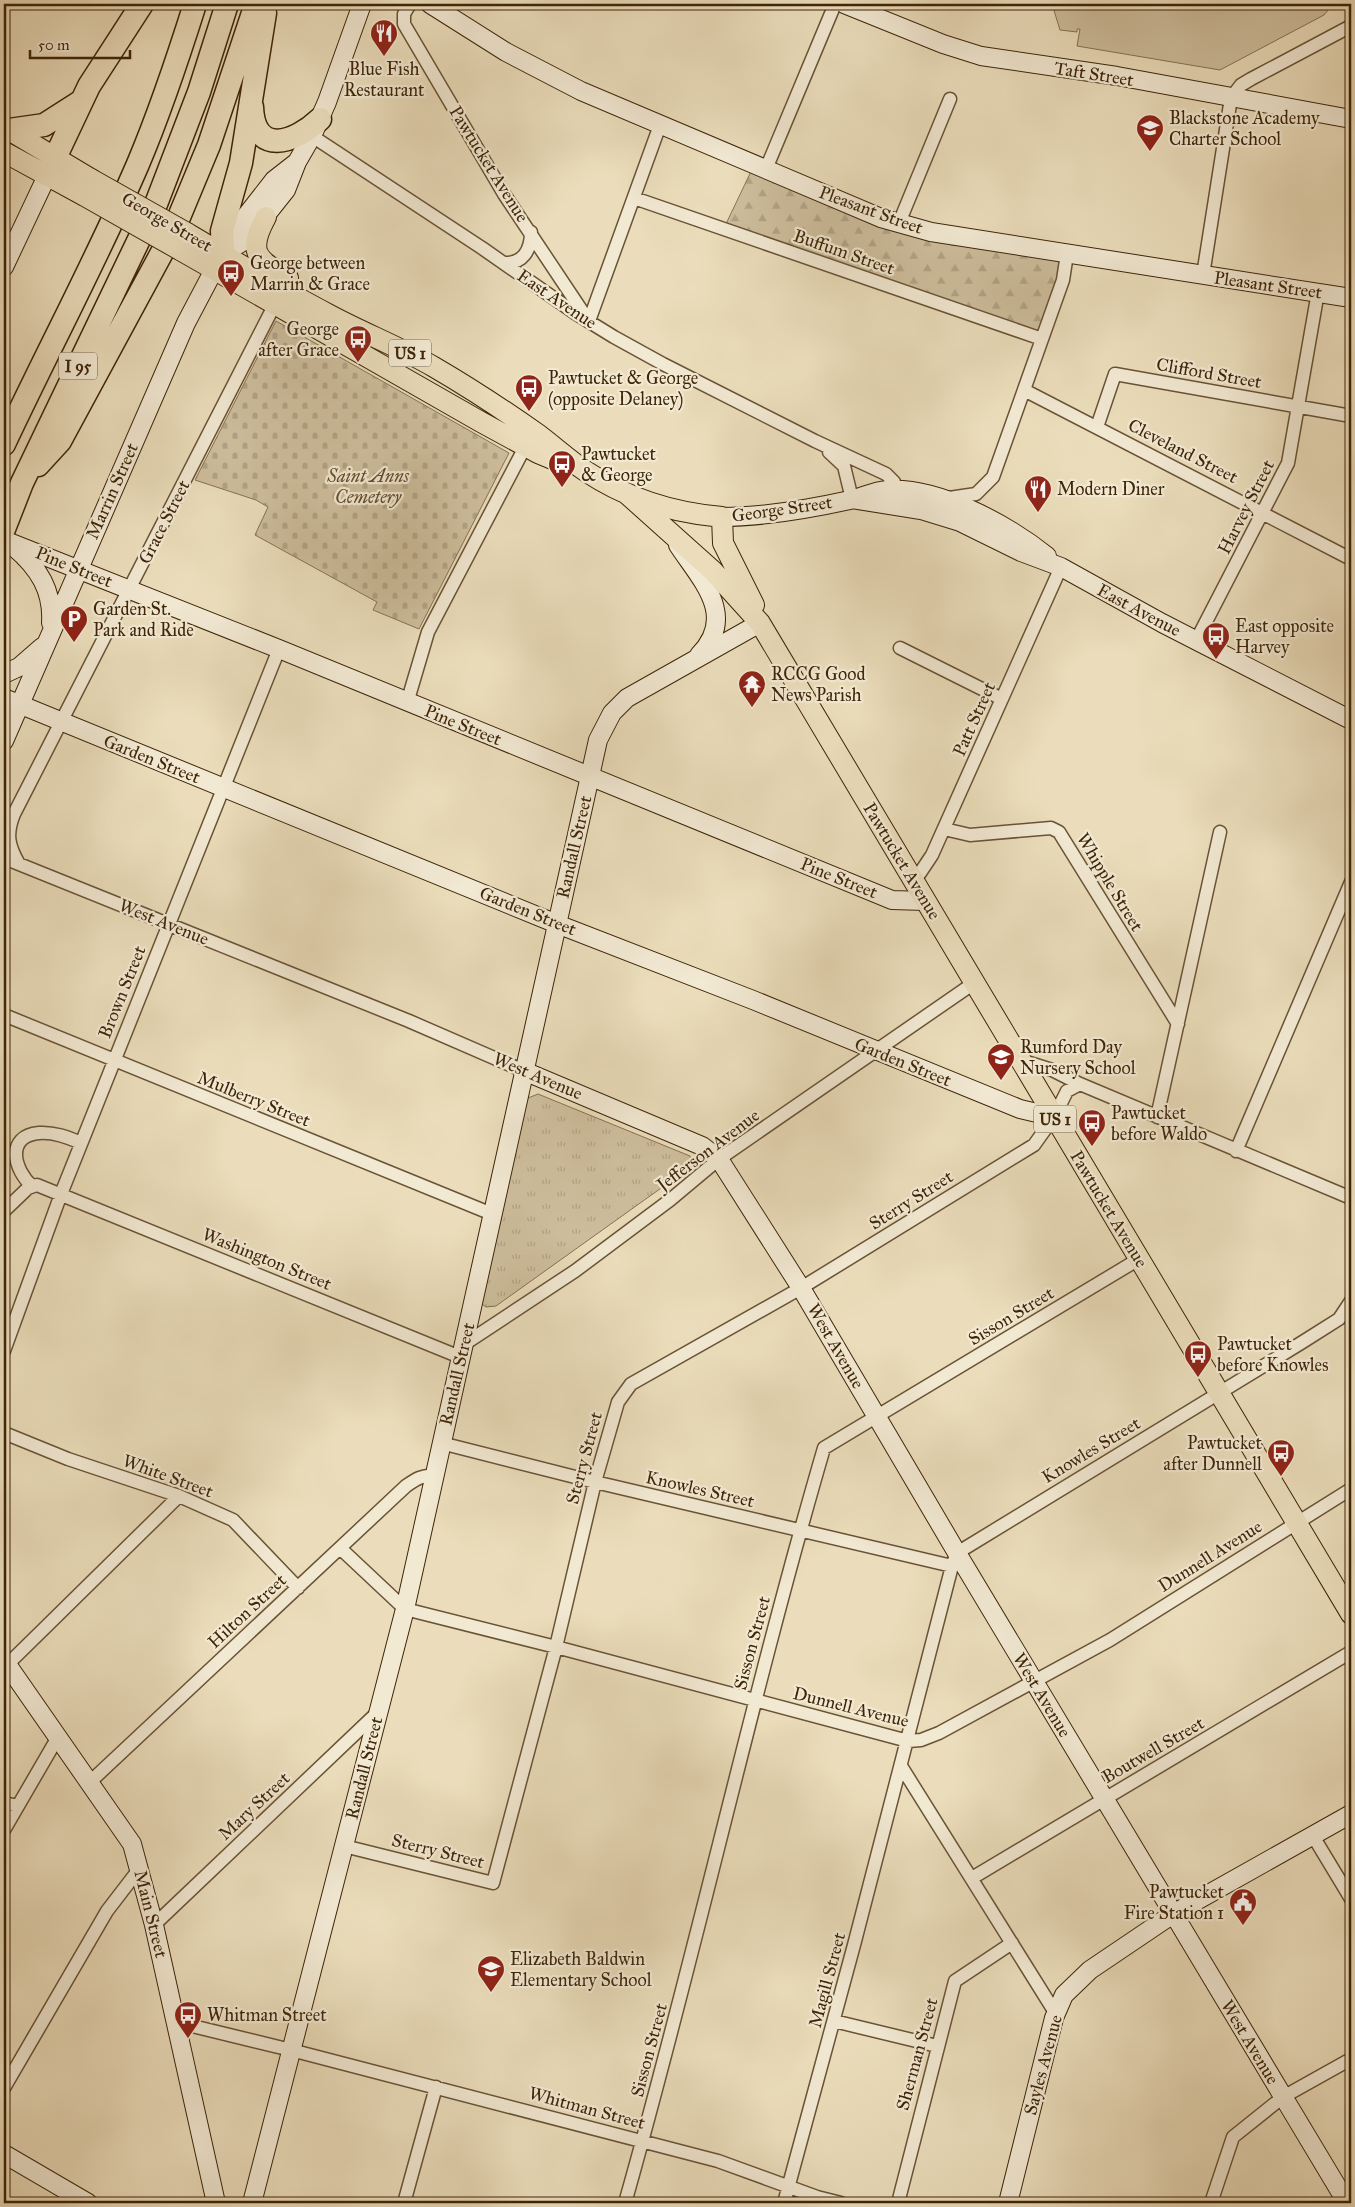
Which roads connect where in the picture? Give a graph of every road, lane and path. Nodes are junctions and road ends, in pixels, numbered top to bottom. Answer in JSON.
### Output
{"nodes":[{"id":1,"x":142,"y":4,"type":"edge"},
{"id":2,"x":195,"y":4,"type":"edge"},
{"id":3,"x":227,"y":4,"type":"edge"},
{"id":4,"x":256,"y":4,"type":"edge"},
{"id":5,"x":266,"y":4,"type":"edge"},
{"id":6,"x":362,"y":4,"type":"edge"},
{"id":7,"x":410,"y":4,"type":"edge"},
{"id":8,"x":430,"y":4,"type":"edge"},
{"id":9,"x":835,"y":4,"type":"edge"},
{"id":10,"x":844,"y":4,"type":"edge"},
{"id":11,"x":1351,"y":26,"type":"edge"},
{"id":12,"x":252,"y":98,"type":"junction"},
{"id":13,"x":1231,"y":98,"type":"junction"},
{"id":14,"x":950,"y":100,"type":"dead end"},
{"id":15,"x":81,"y":102,"type":"junction"},
{"id":16,"x":1351,"y":119,"type":"edge"},
{"id":17,"x":660,"y":125,"type":"junction"},
{"id":18,"x":316,"y":127,"type":"junction"},
{"id":19,"x":6,"y":129,"type":"edge"},
{"id":20,"x":4,"y":152,"type":"edge"},
{"id":21,"x":297,"y":162,"type":"junction"},
{"id":22,"x":51,"y":167,"type":"junction"},
{"id":23,"x":766,"y":169,"type":"junction"},
{"id":24,"x":634,"y":198,"type":"junction"},
{"id":25,"x":266,"y":217,"type":"junction"},
{"id":26,"x":899,"y":223,"type":"junction"},
{"id":27,"x":531,"y":232,"type":"junction"},
{"id":28,"x":1067,"y":254,"type":"junction"},
{"id":29,"x":219,"y":262,"type":"junction"},
{"id":30,"x":504,"y":263,"type":"junction"},
{"id":31,"x":4,"y":267,"type":"edge"},
{"id":32,"x":1202,"y":276,"type":"junction"},
{"id":33,"x":1318,"y":292,"type":"junction"},
{"id":34,"x":1351,"y":295,"type":"edge"},
{"id":35,"x":278,"y":297,"type":"junction"},
{"id":36,"x":588,"y":321,"type":"junction"},
{"id":37,"x":1042,"y":339,"type":"junction"},
{"id":38,"x":404,"y":350,"type":"junction"},
{"id":39,"x":1024,"y":390,"type":"junction"},
{"id":40,"x":1298,"y":407,"type":"junction"},
{"id":41,"x":1351,"y":416,"type":"edge"},
{"id":42,"x":1097,"y":427,"type":"junction"},
{"id":43,"x":815,"y":441,"type":"junction"},
{"id":44,"x":4,"y":444,"type":"edge"},
{"id":45,"x":525,"y":447,"type":"junction"},
{"id":46,"x":586,"y":471,"type":"junction"},
{"id":47,"x":22,"y":483,"type":"junction"},
{"id":48,"x":627,"y":494,"type":"junction"},
{"id":49,"x":895,"y":498,"type":"junction"},
{"id":50,"x":852,"y":500,"type":"junction"},
{"id":51,"x":940,"y":506,"type":"junction"},
{"id":52,"x":1263,"y":513,"type":"junction"},
{"id":53,"x":722,"y":517,"type":"junction"},
{"id":54,"x":668,"y":530,"type":"junction"},
{"id":55,"x":5,"y":536,"type":"edge"},
{"id":56,"x":1351,"y":559,"type":"edge"},
{"id":57,"x":1061,"y":567,"type":"junction"},
{"id":58,"x":78,"y":569,"type":"junction"},
{"id":59,"x":129,"y":589,"type":"junction"},
{"id":60,"x":760,"y":623,"type":"junction"},
{"id":61,"x":49,"y":638,"type":"junction"},
{"id":62,"x":1196,"y":641,"type":"junction"},
{"id":63,"x":900,"y":648,"type":"dead end"},
{"id":64,"x":279,"y":649,"type":"junction"},
{"id":65,"x":694,"y":661,"type":"junction"},
{"id":66,"x":4,"y":674,"type":"edge"},
{"id":67,"x":1002,"y":699,"type":"junction"},
{"id":68,"x":12,"y":701,"type":"edge"},
{"id":69,"x":408,"y":703,"type":"junction"},
{"id":70,"x":1351,"y":720,"type":"edge"},
{"id":71,"x":61,"y":721,"type":"junction"},
{"id":72,"x":4,"y":741,"type":"edge"},
{"id":73,"x":590,"y":776,"type":"junction"},
{"id":74,"x":222,"y":787,"type":"junction"},
{"id":75,"x":944,"y":829,"type":"junction"},
{"id":76,"x":1220,"y":832,"type":"dead end"},
{"id":77,"x":4,"y":858,"type":"edge"},
{"id":78,"x":19,"y":864,"type":"junction"},
{"id":79,"x":912,"y":879,"type":"junction"},
{"id":80,"x":1351,"y":882,"type":"edge"},
{"id":81,"x":925,"y":901,"type":"junction"},
{"id":82,"x":169,"y":924,"type":"junction"},
{"id":83,"x":557,"y":924,"type":"junction"},
{"id":84,"x":974,"y":982,"type":"junction"},
{"id":85,"x":4,"y":1015,"type":"edge"},
{"id":86,"x":1178,"y":1024,"type":"junction"},
{"id":87,"x":876,"y":1051,"type":"junction"},
{"id":88,"x":1020,"y":1060,"type":"junction"},
{"id":89,"x":113,"y":1061,"type":"junction"},
{"id":90,"x":524,"y":1070,"type":"junction"},
{"id":91,"x":1080,"y":1084,"type":"junction"},
{"id":92,"x":1054,"y":1117,"type":"junction"},
{"id":93,"x":1158,"y":1117,"type":"junction"},
{"id":94,"x":81,"y":1144,"type":"junction"},
{"id":95,"x":1236,"y":1150,"type":"junction"},
{"id":96,"x":719,"y":1159,"type":"junction"},
{"id":97,"x":32,"y":1186,"type":"junction"},
{"id":98,"x":61,"y":1194,"type":"junction"},
{"id":99,"x":1351,"y":1198,"type":"edge"},
{"id":100,"x":4,"y":1211,"type":"edge"},
{"id":101,"x":492,"y":1214,"type":"junction"},
{"id":102,"x":1139,"y":1259,"type":"junction"},
{"id":103,"x":802,"y":1288,"type":"junction"},
{"id":104,"x":1351,"y":1301,"type":"edge"},
{"id":105,"x":4,"y":1351,"type":"edge"},
{"id":106,"x":462,"y":1351,"type":"junction"},
{"id":107,"x":1219,"y":1393,"type":"junction"},
{"id":108,"x":876,"y":1416,"type":"junction"},
{"id":109,"x":4,"y":1433,"type":"edge"},
{"id":110,"x":441,"y":1443,"type":"junction"},
{"id":111,"x":434,"y":1476,"type":"junction"},
{"id":112,"x":595,"y":1482,"type":"junction"},
{"id":113,"x":1351,"y":1489,"type":"edge"},
{"id":114,"x":179,"y":1496,"type":"junction"},
{"id":115,"x":1297,"y":1523,"type":"junction"},
{"id":116,"x":800,"y":1530,"type":"junction"},
{"id":117,"x":340,"y":1548,"type":"junction"},
{"id":118,"x":954,"y":1560,"type":"junction"},
{"id":119,"x":298,"y":1588,"type":"junction"},
{"id":120,"x":404,"y":1609,"type":"junction"},
{"id":121,"x":1351,"y":1614,"type":"edge"},
{"id":122,"x":556,"y":1647,"type":"junction"},
{"id":123,"x":1351,"y":1652,"type":"edge"},
{"id":124,"x":5,"y":1663,"type":"edge"},
{"id":125,"x":1034,"y":1681,"type":"junction"},
{"id":126,"x":754,"y":1700,"type":"junction"},
{"id":127,"x":378,"y":1712,"type":"junction"},
{"id":128,"x":58,"y":1737,"type":"junction"},
{"id":129,"x":908,"y":1741,"type":"junction"},
{"id":130,"x":901,"y":1766,"type":"junction"},
{"id":131,"x":90,"y":1782,"type":"junction"},
{"id":132,"x":1105,"y":1798,"type":"junction"},
{"id":133,"x":4,"y":1803,"type":"edge"},
{"id":134,"x":18,"y":1806,"type":"junction"},
{"id":135,"x":1351,"y":1814,"type":"edge"},
{"id":136,"x":4,"y":1830,"type":"edge"},
{"id":137,"x":1313,"y":1836,"type":"junction"},
{"id":138,"x":344,"y":1846,"type":"junction"},
{"id":139,"x":140,"y":1868,"type":"junction"},
{"id":140,"x":972,"y":1878,"type":"junction"},
{"id":141,"x":1351,"y":1899,"type":"edge"},
{"id":142,"x":1173,"y":1914,"type":"junction"},
{"id":143,"x":154,"y":1925,"type":"junction"},
{"id":144,"x":1012,"y":1943,"type":"junction"},
{"id":145,"x":1056,"y":2014,"type":"junction"},
{"id":146,"x":834,"y":2020,"type":"junction"},
{"id":147,"x":176,"y":2022,"type":"junction"},
{"id":148,"x":937,"y":2046,"type":"junction"},
{"id":149,"x":291,"y":2050,"type":"junction"},
{"id":150,"x":1351,"y":2059,"type":"edge"},
{"id":151,"x":436,"y":2087,"type":"junction"},
{"id":152,"x":4,"y":2088,"type":"edge"},
{"id":153,"x":1283,"y":2098,"type":"junction"},
{"id":154,"x":643,"y":2141,"type":"junction"},
{"id":155,"x":4,"y":2154,"type":"edge"},
{"id":156,"x":790,"y":2187,"type":"junction"},
{"id":157,"x":78,"y":2201,"type":"edge"},
{"id":158,"x":216,"y":2203,"type":"edge"},
{"id":159,"x":252,"y":2203,"type":"edge"},
{"id":160,"x":404,"y":2203,"type":"edge"},
{"id":161,"x":625,"y":2203,"type":"edge"},
{"id":162,"x":784,"y":2203,"type":"edge"},
{"id":163,"x":840,"y":2203,"type":"edge"},
{"id":164,"x":898,"y":2203,"type":"edge"},
{"id":165,"x":1008,"y":2203,"type":"edge"},
{"id":166,"x":1210,"y":2203,"type":"edge"},
{"id":167,"x":1346,"y":2203,"type":"edge"}],
"edges":[{"from":1,"to":15,"type":"highway"},
{"from":2,"to":44,"type":"highway","number":"I 95"},
{"from":3,"to":47,"type":"highway","number":"I 95"},
{"from":4,"to":47,"type":"highway"},
{"from":5,"to":12,"type":"highway"},
{"from":6,"to":18,"type":"street"},
{"from":7,"to":27,"type":"street","name":"Pawtucket Avenue"},
{"from":8,"to":17,"type":"street","name":"Pleasant Street"},
{"from":9,"to":23,"type":"street"},
{"from":10,"to":13,"type":"street","name":"Taft Street"},
{"from":11,"to":13,"type":"street"},
{"from":12,"to":18,"type":"highway"},
{"from":12,"to":29,"type":"highway"},
{"from":13,"to":16,"type":"street","name":"Taft Street"},
{"from":13,"to":32,"type":"street"},
{"from":14,"to":26,"type":"street"},
{"from":15,"to":19,"type":"highway"},
{"from":15,"to":22,"type":"highway"},
{"from":17,"to":23,"type":"street","name":"Pleasant Street"},
{"from":17,"to":24,"type":"street"},
{"from":18,"to":21,"type":"street"},
{"from":18,"to":30,"type":"street","name":"East Avenue"},
{"from":19,"to":22,"type":"main road","name":"George Street"},
{"from":20,"to":22,"type":"main road","name":"George Street"},
{"from":21,"to":25,"type":"street"},
{"from":21,"to":29,"type":"street"},
{"from":22,"to":29,"type":"main road","name":"George Street","bridge":true},
{"from":22,"to":31,"type":"street"},
{"from":23,"to":26,"type":"street","name":"Pleasant Street"},
{"from":24,"to":36,"type":"street"},
{"from":24,"to":37,"type":"street","name":"Buffum Street"},
{"from":25,"to":29,"type":"street"},
{"from":25,"to":38,"type":"main road"},
{"from":26,"to":28,"type":"street","name":"Pleasant Street"},
{"from":27,"to":30,"type":"street"},
{"from":27,"to":36,"type":"street","name":"Pawtucket Avenue"},
{"from":28,"to":32,"type":"street","name":"Pleasant Street"},
{"from":28,"to":37,"type":"street"},
{"from":29,"to":35,"type":"main road","name":"George Street","number":"US 1"},
{"from":29,"to":58,"type":"street","name":"Marrin Street"},
{"from":30,"to":36,"type":"street","name":"East Avenue"},
{"from":32,"to":33,"type":"street","name":"Pleasant Street"},
{"from":33,"to":34,"type":"street","name":"Pleasant Street"},
{"from":33,"to":40,"type":"street","name":"Harvey Street"},
{"from":35,"to":38,"type":"main road","name":"George Street","number":"US 1"},
{"from":35,"to":45,"type":"main road","name":"George Street","number":"US 1"},
{"from":35,"to":59,"type":"street","name":"Grace Street"},
{"from":36,"to":43,"type":"street","name":"East Avenue"},
{"from":37,"to":39,"type":"street"},
{"from":38,"to":46,"type":"main road","name":"George Street","number":"US 1"},
{"from":39,"to":42,"type":"street","name":"Cleveland Street"},
{"from":39,"to":51,"type":"street"},
{"from":40,"to":41,"type":"street","name":"Clifford Street"},
{"from":40,"to":42,"type":"street","name":"Clifford Street"},
{"from":40,"to":52,"type":"street","name":"Harvey Street"},
{"from":42,"to":52,"type":"street","name":"Cleveland Street"},
{"from":43,"to":49,"type":"street","name":"East Avenue"},
{"from":43,"to":50,"type":"street","name":"East Avenue"},
{"from":45,"to":46,"type":"main road","name":"George Street","number":"US 1"},
{"from":45,"to":69,"type":"street"},
{"from":46,"to":48,"type":"main road","name":"George Street","number":"US 1"},
{"from":47,"to":55,"type":"highway","number":"I 95"},
{"from":48,"to":53,"type":"main road","name":"George Street","number":"US 1"},
{"from":48,"to":54,"type":"main road","name":"Pawtucket Avenue","number":"US 1"},
{"from":49,"to":50,"type":"street","name":"George Street"},
{"from":49,"to":51,"type":"street","name":"East Avenue"},
{"from":50,"to":53,"type":"street","name":"George Street"},
{"from":51,"to":57,"type":"street","name":"East Avenue"},
{"from":52,"to":56,"type":"street","name":"Cleveland Street"},
{"from":52,"to":62,"type":"street","name":"Harvey Street"},
{"from":53,"to":60,"type":"main road","name":"Pawtucket Avenue","number":"US 1"},
{"from":54,"to":60,"type":"main road","name":"Pawtucket Avenue","number":"US 1"},
{"from":54,"to":65,"type":"street"},
{"from":55,"to":58,"type":"street","name":"Pine Street"},
{"from":55,"to":61,"type":"street"},
{"from":57,"to":62,"type":"street","name":"East Avenue"},
{"from":57,"to":67,"type":"street","name":"Patt Street"},
{"from":58,"to":59,"type":"street","name":"Pine Street"},
{"from":58,"to":61,"type":"street","name":"Marrin Street"},
{"from":59,"to":64,"type":"street","name":"Pine Street"},
{"from":59,"to":71,"type":"street","name":"Grace Street"},
{"from":60,"to":65,"type":"street","name":"Randall Street"},
{"from":60,"to":79,"type":"main road","name":"Pawtucket Avenue","number":"US 1"},
{"from":61,"to":66,"type":"street"},
{"from":61,"to":68,"type":"street","name":"Marrin Street"},
{"from":62,"to":70,"type":"street","name":"East Avenue"},
{"from":63,"to":67,"type":"street"},
{"from":64,"to":69,"type":"street","name":"Pine Street"},
{"from":64,"to":74,"type":"street","name":"Brown Street"},
{"from":65,"to":73,"type":"street","name":"Randall Street"},
{"from":67,"to":75,"type":"street","name":"Patt Street"},
{"from":68,"to":71,"type":"street","name":"Garden Street"},
{"from":68,"to":72,"type":"street","name":"Marrin Street"},
{"from":69,"to":73,"type":"street","name":"Pine Street"},
{"from":71,"to":74,"type":"street","name":"Garden Street"},
{"from":71,"to":78,"type":"street","name":"Grace Street"},
{"from":73,"to":81,"type":"street","name":"Pine Street"},
{"from":73,"to":83,"type":"street","name":"Randall Street"},
{"from":74,"to":82,"type":"street","name":"Brown Street"},
{"from":74,"to":83,"type":"street","name":"Garden Street"},
{"from":75,"to":79,"type":"street","name":"Patt Street"},
{"from":75,"to":86,"type":"street","name":"Whipple Street"},
{"from":76,"to":86,"type":"street"},
{"from":77,"to":78,"type":"street","name":"West Avenue"},
{"from":78,"to":82,"type":"street","name":"West Avenue"},
{"from":79,"to":81,"type":"main road","name":"Pawtucket Avenue","number":"US 1"},
{"from":80,"to":95,"type":"street"},
{"from":81,"to":84,"type":"main road","name":"Pawtucket Avenue","number":"US 1"},
{"from":82,"to":89,"type":"street","name":"Brown Street"},
{"from":82,"to":90,"type":"street","name":"West Avenue"},
{"from":83,"to":87,"type":"street","name":"Garden Street"},
{"from":83,"to":90,"type":"street","name":"Randall Street"},
{"from":84,"to":87,"type":"street","name":"Jefferson Avenue"},
{"from":84,"to":88,"type":"main road","name":"Pawtucket Avenue","number":"US 1"},
{"from":85,"to":89,"type":"street","name":"Mulberry Street"},
{"from":86,"to":93,"type":"street"},
{"from":87,"to":92,"type":"street","name":"Garden Street"},
{"from":87,"to":96,"type":"street","name":"Jefferson Avenue"},
{"from":88,"to":91,"type":"street"},
{"from":88,"to":92,"type":"main road","name":"Pawtucket Avenue","number":"US 1"},
{"from":89,"to":94,"type":"street","name":"Brown Street"},
{"from":89,"to":101,"type":"street","name":"Mulberry Street"},
{"from":90,"to":96,"type":"street","name":"West Avenue"},
{"from":90,"to":101,"type":"street","name":"Randall Street"},
{"from":91,"to":92,"type":"street","name":"Sterry Street"},
{"from":91,"to":93,"type":"street"},
{"from":92,"to":102,"type":"main road","name":"Pawtucket Avenue","number":"US 1"},
{"from":92,"to":103,"type":"street","name":"Sterry Street"},
{"from":93,"to":95,"type":"street"},
{"from":94,"to":97,"type":"street"},
{"from":94,"to":98,"type":"street","name":"Brown Street"},
{"from":95,"to":99,"type":"street"},
{"from":96,"to":103,"type":"street","name":"West Avenue"},
{"from":96,"to":106,"type":"street","name":"Jefferson Avenue"},
{"from":97,"to":98,"type":"street"},
{"from":97,"to":100,"type":"street"},
{"from":98,"to":105,"type":"street","name":"Brown Street"},
{"from":98,"to":106,"type":"street","name":"Washington Street"},
{"from":101,"to":106,"type":"street","name":"Randall Street"},
{"from":102,"to":107,"type":"main road","name":"Pawtucket Avenue","number":"US 1"},
{"from":102,"to":108,"type":"street","name":"Sisson Street"},
{"from":103,"to":108,"type":"street","name":"West Avenue"},
{"from":103,"to":112,"type":"street","name":"Sterry Street"},
{"from":104,"to":107,"type":"street","name":"Knowles Street"},
{"from":106,"to":110,"type":"street","name":"Randall Street"},
{"from":107,"to":115,"type":"main road","name":"Pawtucket Avenue","number":"US 1"},
{"from":107,"to":118,"type":"street","name":"Knowles Street"},
{"from":108,"to":116,"type":"street","name":"Sisson Street"},
{"from":108,"to":118,"type":"street","name":"West Avenue"},
{"from":109,"to":114,"type":"street","name":"White Street"},
{"from":110,"to":111,"type":"street","name":"Randall Street"},
{"from":110,"to":112,"type":"street","name":"Knowles Street"},
{"from":111,"to":117,"type":"street","name":"Hilton Street"},
{"from":111,"to":120,"type":"street","name":"Randall Street"},
{"from":112,"to":116,"type":"street","name":"Knowles Street"},
{"from":112,"to":122,"type":"street","name":"Sterry Street"},
{"from":113,"to":115,"type":"street","name":"Dunnell Avenue"},
{"from":114,"to":119,"type":"street","name":"White Street"},
{"from":114,"to":124,"type":"street"},
{"from":115,"to":121,"type":"main road","name":"Pawtucket Avenue","number":"US 1"},
{"from":115,"to":125,"type":"street","name":"Dunnell Avenue"},
{"from":116,"to":118,"type":"street","name":"Knowles Street"},
{"from":116,"to":126,"type":"street","name":"Sisson Street"},
{"from":117,"to":119,"type":"street","name":"Hilton Street"},
{"from":117,"to":120,"type":"street","name":"Dunnell Avenue"},
{"from":118,"to":125,"type":"street","name":"West Avenue"},
{"from":118,"to":129,"type":"street"},
{"from":119,"to":131,"type":"street","name":"Hilton Street"},
{"from":120,"to":122,"type":"street","name":"Dunnell Avenue"},
{"from":120,"to":127,"type":"street","name":"Randall Street"},
{"from":122,"to":126,"type":"street","name":"Dunnell Avenue"},
{"from":122,"to":138,"type":"street","name":"Sterry Street"},
{"from":123,"to":132,"type":"street","name":"Boutwell Street"},
{"from":124,"to":128,"type":"street","name":"Main Street"},
{"from":125,"to":129,"type":"street","name":"Dunnell Avenue"},
{"from":125,"to":132,"type":"street","name":"West Avenue"},
{"from":126,"to":129,"type":"street","name":"Dunnell Avenue"},
{"from":126,"to":154,"type":"street","name":"Sisson Street"},
{"from":127,"to":138,"type":"street","name":"Randall Street"},
{"from":127,"to":143,"type":"street","name":"Mary Street"},
{"from":128,"to":131,"type":"street","name":"Main Street"},
{"from":128,"to":134,"type":"street"},
{"from":129,"to":130,"type":"street","name":"Magill Street"},
{"from":130,"to":140,"type":"street"},
{"from":130,"to":146,"type":"street","name":"Magill Street"},
{"from":131,"to":139,"type":"street","name":"Main Street"},
{"from":132,"to":140,"type":"street","name":"Boutwell Street"},
{"from":132,"to":142,"type":"street","name":"West Avenue"},
{"from":133,"to":134,"type":"street"},
{"from":134,"to":136,"type":"street"},
{"from":135,"to":137,"type":"street","name":"Sayles Avenue"},
{"from":137,"to":141,"type":"street"},
{"from":137,"to":142,"type":"street","name":"Sayles Avenue"},
{"from":138,"to":149,"type":"street","name":"Randall Street"},
{"from":139,"to":143,"type":"street","name":"Main Street"},
{"from":139,"to":152,"type":"street"},
{"from":140,"to":144,"type":"street"},
{"from":142,"to":145,"type":"street","name":"Sayles Avenue"},
{"from":142,"to":153,"type":"street","name":"West Avenue"},
{"from":143,"to":147,"type":"street","name":"Main Street"},
{"from":144,"to":145,"type":"street"},
{"from":144,"to":148,"type":"street","name":"Sherman Street"},
{"from":145,"to":165,"type":"street","name":"Sayles Avenue"},
{"from":146,"to":148,"type":"street"},
{"from":146,"to":156,"type":"street","name":"Magill Street"},
{"from":147,"to":149,"type":"street","name":"Whitman Street"},
{"from":147,"to":158,"type":"street","name":"Main Street"},
{"from":148,"to":164,"type":"street","name":"Sherman Street"},
{"from":149,"to":151,"type":"street","name":"Whitman Street"},
{"from":149,"to":159,"type":"street","name":"Randall Street"},
{"from":150,"to":153,"type":"street"},
{"from":151,"to":154,"type":"street","name":"Whitman Street"},
{"from":151,"to":160,"type":"street"},
{"from":153,"to":166,"type":"street"},
{"from":153,"to":167,"type":"street","name":"West Avenue"},
{"from":154,"to":156,"type":"street","name":"Whitman Street"},
{"from":154,"to":161,"type":"street","name":"Sisson Street"},
{"from":155,"to":157,"type":"street"},
{"from":156,"to":162,"type":"street","name":"Magill Street"},
{"from":156,"to":163,"type":"street","name":"Whitman Street"}]}
